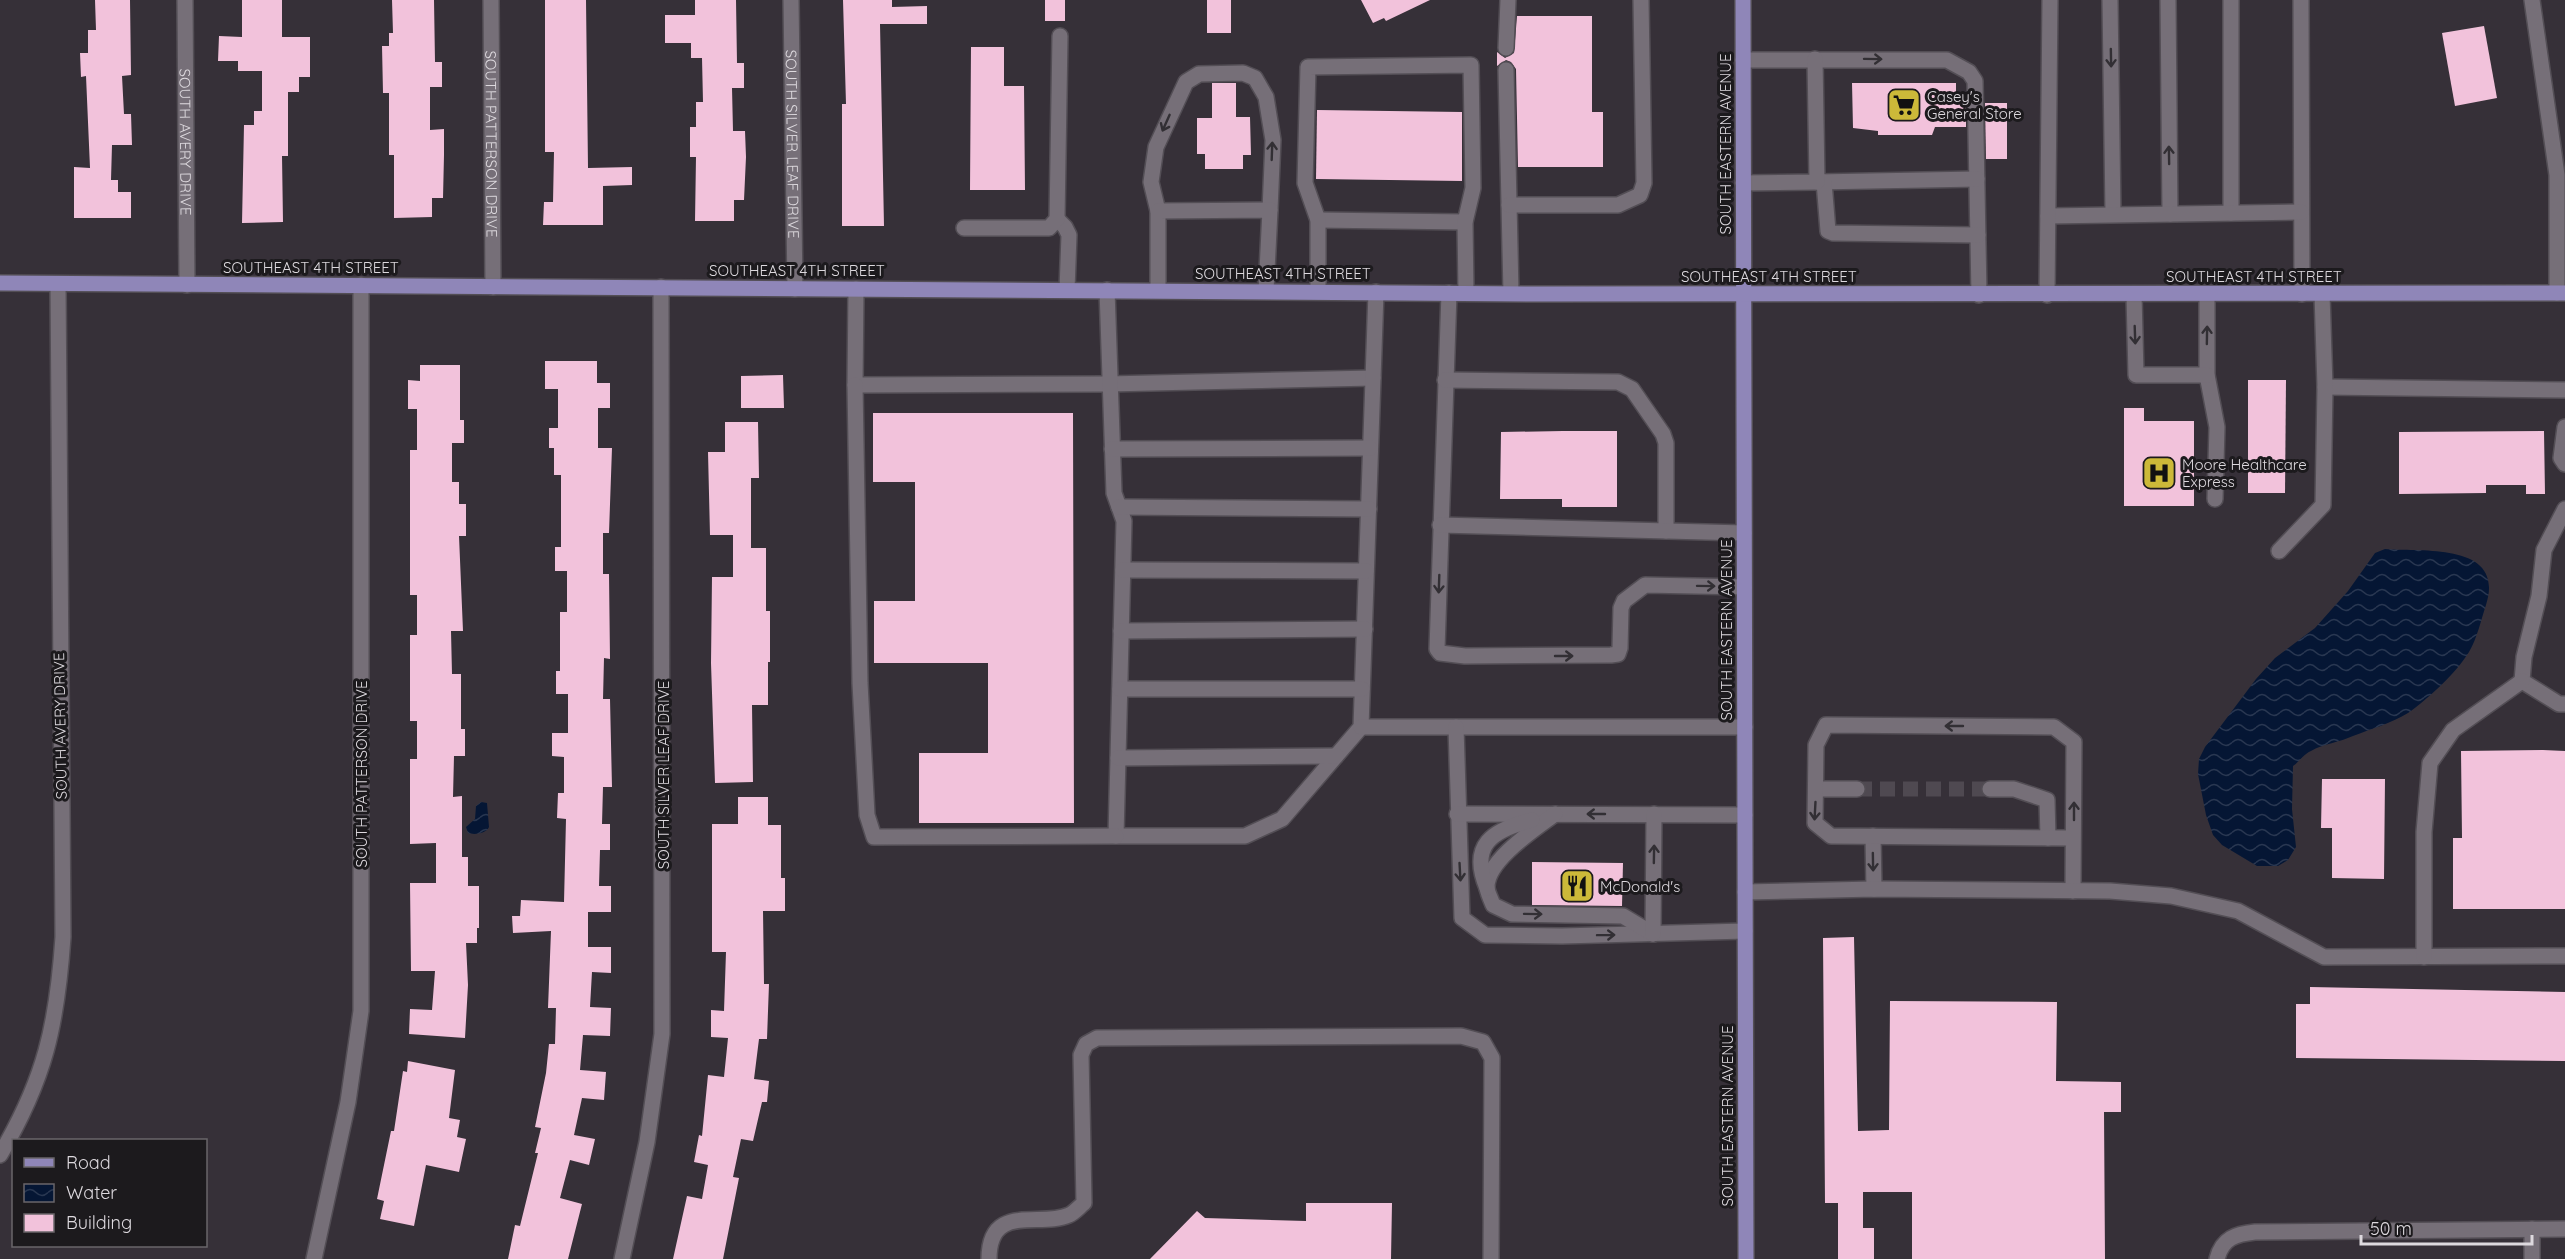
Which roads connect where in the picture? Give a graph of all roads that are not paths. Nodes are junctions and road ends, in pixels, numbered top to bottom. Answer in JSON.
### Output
{"nodes":[{"id":1,"x":185,"y":0,"type":"edge"},
{"id":2,"x":491,"y":0,"type":"edge"},
{"id":3,"x":791,"y":0,"type":"edge"},
{"id":4,"x":1508,"y":0,"type":"edge"},
{"id":5,"x":1641,"y":0,"type":"edge"},
{"id":6,"x":1743,"y":0,"type":"edge"},
{"id":7,"x":2050,"y":0,"type":"edge"},
{"id":8,"x":2110,"y":0,"type":"edge"},
{"id":9,"x":2168,"y":0,"type":"edge"},
{"id":10,"x":2231,"y":0,"type":"edge"},
{"id":11,"x":2301,"y":0,"type":"edge"},
{"id":12,"x":2532,"y":0,"type":"edge"},
{"id":13,"x":1060,"y":36,"type":"dead end"},
{"id":14,"x":1506,"y":48,"type":"dead end"},
{"id":15,"x":1815,"y":59,"type":"junction"},
{"id":16,"x":1743,"y":60,"type":"junction"},
{"id":17,"x":1506,"y":70,"type":"dead end"},
{"id":18,"x":2560,"y":158,"type":"edge"},
{"id":19,"x":1977,"y":179,"type":"junction"},
{"id":20,"x":1820,"y":182,"type":"junction"},
{"id":21,"x":1743,"y":183,"type":"junction"},
{"id":22,"x":1509,"y":205,"type":"junction"},
{"id":23,"x":1270,"y":210,"type":"junction"},
{"id":24,"x":1158,"y":211,"type":"junction"},
{"id":25,"x":2301,"y":212,"type":"junction"},
{"id":26,"x":2231,"y":213,"type":"junction"},
{"id":27,"x":2113,"y":214,"type":"junction"},
{"id":28,"x":2170,"y":214,"type":"junction"},
{"id":29,"x":2048,"y":216,"type":"junction"},
{"id":30,"x":1057,"y":219,"type":"junction"},
{"id":31,"x":1318,"y":220,"type":"junction"},
{"id":32,"x":1465,"y":222,"type":"junction"},
{"id":33,"x":964,"y":228,"type":"dead end"},
{"id":34,"x":1978,"y":235,"type":"junction"},
{"id":35,"x":0,"y":283,"type":"edge"},
{"id":36,"x":58,"y":284,"type":"junction"},
{"id":37,"x":187,"y":285,"type":"junction"},
{"id":38,"x":361,"y":285,"type":"junction"},
{"id":39,"x":493,"y":287,"type":"junction"},
{"id":40,"x":661,"y":287,"type":"junction"},
{"id":41,"x":795,"y":289,"type":"junction"},
{"id":42,"x":856,"y":289,"type":"junction"},
{"id":43,"x":1067,"y":290,"type":"junction"},
{"id":44,"x":1107,"y":290,"type":"junction"},
{"id":45,"x":1158,"y":290,"type":"junction"},
{"id":46,"x":1266,"y":291,"type":"junction"},
{"id":47,"x":1318,"y":291,"type":"junction"},
{"id":48,"x":1376,"y":292,"type":"junction"},
{"id":49,"x":1449,"y":293,"type":"junction"},
{"id":50,"x":1466,"y":293,"type":"junction"},
{"id":51,"x":1511,"y":293,"type":"junction"},
{"id":52,"x":2561,"y":293,"type":"edge"},
{"id":53,"x":1744,"y":294,"type":"junction"},
{"id":54,"x":2208,"y":294,"type":"junction"},
{"id":55,"x":2302,"y":294,"type":"junction"},
{"id":56,"x":2322,"y":294,"type":"junction"},
{"id":57,"x":1979,"y":295,"type":"junction"},
{"id":58,"x":2047,"y":295,"type":"junction"},
{"id":59,"x":2134,"y":295,"type":"junction"},
{"id":60,"x":2206,"y":375,"type":"junction"},
{"id":61,"x":1373,"y":378,"type":"junction"},
{"id":62,"x":1445,"y":380,"type":"junction"},
{"id":63,"x":1108,"y":384,"type":"junction"},
{"id":64,"x":855,"y":385,"type":"junction"},
{"id":65,"x":2325,"y":387,"type":"junction"},
{"id":66,"x":2565,"y":390,"type":"edge"},
{"id":67,"x":2565,"y":427,"type":"edge"},
{"id":68,"x":1370,"y":448,"type":"junction"},
{"id":69,"x":1112,"y":449,"type":"junction"},
{"id":70,"x":2565,"y":464,"type":"edge"},
{"id":71,"x":2215,"y":499,"type":"dead end"},
{"id":72,"x":1119,"y":507,"type":"junction"},
{"id":73,"x":1369,"y":509,"type":"junction"},
{"id":74,"x":2565,"y":509,"type":"edge"},
{"id":75,"x":1440,"y":525,"type":"junction"},
{"id":76,"x":1666,"y":531,"type":"junction"},
{"id":77,"x":1744,"y":533,"type":"junction"},
{"id":78,"x":2279,"y":551,"type":"dead end"},
{"id":79,"x":1123,"y":570,"type":"junction"},
{"id":80,"x":1366,"y":571,"type":"junction"},
{"id":81,"x":1744,"y":587,"type":"junction"},
{"id":82,"x":1365,"y":629,"type":"junction"},
{"id":83,"x":1121,"y":631,"type":"junction"},
{"id":84,"x":2522,"y":681,"type":"junction"},
{"id":85,"x":1120,"y":689,"type":"junction"},
{"id":86,"x":1362,"y":689,"type":"junction"},
{"id":87,"x":2565,"y":704,"type":"edge"},
{"id":88,"x":1361,"y":727,"type":"junction"},
{"id":89,"x":1456,"y":727,"type":"junction"},
{"id":90,"x":1744,"y":727,"type":"junction"},
{"id":91,"x":1336,"y":756,"type":"junction"},
{"id":92,"x":1118,"y":758,"type":"junction"},
{"id":93,"x":1816,"y":789,"type":"junction"},
{"id":94,"x":1857,"y":789,"type":"tunnel mouth"},
{"id":95,"x":1990,"y":789,"type":"tunnel mouth"},
{"id":96,"x":1457,"y":814,"type":"junction"},
{"id":97,"x":1555,"y":814,"type":"junction"},
{"id":98,"x":1654,"y":814,"type":"junction"},
{"id":99,"x":1744,"y":815,"type":"junction"},
{"id":100,"x":1116,"y":836,"type":"junction"},
{"id":101,"x":1873,"y":836,"type":"junction"},
{"id":102,"x":2048,"y":838,"type":"junction"},
{"id":103,"x":2073,"y":838,"type":"junction"},
{"id":104,"x":1487,"y":888,"type":"junction"},
{"id":105,"x":1874,"y":889,"type":"junction"},
{"id":106,"x":2073,"y":891,"type":"junction"},
{"id":107,"x":1745,"y":892,"type":"junction"},
{"id":108,"x":1745,"y":931,"type":"junction"},
{"id":109,"x":1653,"y":934,"type":"junction"},
{"id":110,"x":2565,"y":956,"type":"edge"},
{"id":111,"x":2424,"y":957,"type":"junction"},
{"id":112,"x":0,"y":1155,"type":"edge"},
{"id":113,"x":2532,"y":1229,"type":"junction"},
{"id":114,"x":2565,"y":1229,"type":"edge"},
{"id":115,"x":314,"y":1259,"type":"edge"},
{"id":116,"x":622,"y":1259,"type":"edge"},
{"id":117,"x":989,"y":1259,"type":"edge"},
{"id":118,"x":1491,"y":1259,"type":"edge"},
{"id":119,"x":1746,"y":1259,"type":"edge"},
{"id":120,"x":2217,"y":1259,"type":"edge"},
{"id":121,"x":2532,"y":1259,"type":"edge"}],
"edges":[{"from":1,"to":37,"type":"street","name":"SOUTH AVERY DRIVE"},
{"from":2,"to":39,"type":"street","name":"SOUTH PATTERSON DRIVE"},
{"from":3,"to":41,"type":"street","name":"SOUTH SILVER LEAF DRIVE"},
{"from":4,"to":14,"type":"street"},
{"from":5,"to":22,"type":"street"},
{"from":6,"to":16,"type":"main road","name":"SOUTH EASTERN AVENUE"},
{"from":7,"to":29,"type":"street"},
{"from":8,"to":27,"type":"street","one_way":true},
{"from":28,"to":9,"type":"street","one_way":true},
{"from":10,"to":26,"type":"street"},
{"from":11,"to":25,"type":"street"},
{"from":12,"to":18,"type":"street"},
{"from":13,"to":30,"type":"street"},
{"from":15,"to":16,"type":"street"},
{"from":15,"to":19,"type":"street","one_way":true},
{"from":15,"to":20,"type":"street"},
{"from":16,"to":21,"type":"main road","name":"SOUTH EASTERN AVENUE"},
{"from":17,"to":22,"type":"street"},
{"from":18,"to":52,"type":"street"},
{"from":19,"to":20,"type":"street"},
{"from":19,"to":34,"type":"street"},
{"from":20,"to":21,"type":"street"},
{"from":20,"to":34,"type":"street"},
{"from":21,"to":53,"type":"main road","name":"SOUTH EASTERN AVENUE"},
{"from":22,"to":51,"type":"street"},
{"from":23,"to":24,"type":"street"},
{"from":23,"to":24,"type":"street","one_way":true},
{"from":23,"to":46,"type":"street"},
{"from":24,"to":45,"type":"street"},
{"from":25,"to":26,"type":"street"},
{"from":25,"to":55,"type":"street"},
{"from":26,"to":28,"type":"street"},
{"from":27,"to":28,"type":"street"},
{"from":27,"to":29,"type":"street"},
{"from":29,"to":58,"type":"street"},
{"from":30,"to":33,"type":"street"},
{"from":30,"to":43,"type":"street"},
{"from":31,"to":32,"type":"street"},
{"from":31,"to":32,"type":"street"},
{"from":31,"to":47,"type":"street"},
{"from":32,"to":50,"type":"street"},
{"from":34,"to":57,"type":"street"},
{"from":35,"to":36,"type":"main road","name":"SOUTHEAST 4TH STREET"},
{"from":36,"to":37,"type":"main road","name":"SOUTHEAST 4TH STREET"},
{"from":36,"to":112,"type":"street","name":"SOUTH AVERY DRIVE"},
{"from":37,"to":38,"type":"main road","name":"SOUTHEAST 4TH STREET"},
{"from":38,"to":39,"type":"main road","name":"SOUTHEAST 4TH STREET"},
{"from":38,"to":115,"type":"street","name":"SOUTH PATTERSON DRIVE"},
{"from":39,"to":40,"type":"main road","name":"SOUTHEAST 4TH STREET"},
{"from":40,"to":41,"type":"main road","name":"SOUTHEAST 4TH STREET"},
{"from":40,"to":116,"type":"street","name":"SOUTH SILVER LEAF DRIVE"},
{"from":41,"to":42,"type":"main road","name":"SOUTHEAST 4TH STREET"},
{"from":42,"to":43,"type":"main road","name":"SOUTHEAST 4TH STREET"},
{"from":42,"to":64,"type":"street"},
{"from":43,"to":44,"type":"main road","name":"SOUTHEAST 4TH STREET"},
{"from":44,"to":45,"type":"main road","name":"SOUTHEAST 4TH STREET"},
{"from":44,"to":63,"type":"street"},
{"from":45,"to":46,"type":"main road","name":"SOUTHEAST 4TH STREET"},
{"from":46,"to":47,"type":"main road","name":"SOUTHEAST 4TH STREET"},
{"from":47,"to":48,"type":"main road","name":"SOUTHEAST 4TH STREET"},
{"from":48,"to":49,"type":"main road","name":"SOUTHEAST 4TH STREET"},
{"from":48,"to":61,"type":"street"},
{"from":49,"to":50,"type":"main road","name":"SOUTHEAST 4TH STREET"},
{"from":49,"to":62,"type":"street"},
{"from":50,"to":51,"type":"main road","name":"SOUTHEAST 4TH STREET"},
{"from":51,"to":53,"type":"main road","name":"SOUTHEAST 4TH STREET"},
{"from":52,"to":56,"type":"main road","name":"SOUTHEAST 4TH STREET"},
{"from":53,"to":57,"type":"main road","name":"SOUTHEAST 4TH STREET"},
{"from":53,"to":77,"type":"main road","name":"SOUTH EASTERN AVENUE"},
{"from":54,"to":55,"type":"main road","name":"SOUTHEAST 4TH STREET"},
{"from":54,"to":59,"type":"main road","name":"SOUTHEAST 4TH STREET"},
{"from":60,"to":54,"type":"street","one_way":true},
{"from":55,"to":56,"type":"main road","name":"SOUTHEAST 4TH STREET"},
{"from":56,"to":65,"type":"street"},
{"from":57,"to":58,"type":"main road","name":"SOUTHEAST 4TH STREET"},
{"from":58,"to":59,"type":"main road","name":"SOUTHEAST 4TH STREET"},
{"from":59,"to":60,"type":"street","one_way":true},
{"from":60,"to":71,"type":"street"},
{"from":61,"to":63,"type":"street"},
{"from":61,"to":68,"type":"street"},
{"from":62,"to":75,"type":"street"},
{"from":62,"to":76,"type":"street"},
{"from":63,"to":64,"type":"street"},
{"from":63,"to":69,"type":"street"},
{"from":64,"to":100,"type":"street"},
{"from":65,"to":66,"type":"street"},
{"from":65,"to":78,"type":"street"},
{"from":67,"to":70,"type":"street"},
{"from":68,"to":69,"type":"street"},
{"from":68,"to":73,"type":"street"},
{"from":69,"to":72,"type":"street"},
{"from":72,"to":73,"type":"street"},
{"from":72,"to":79,"type":"street"},
{"from":73,"to":80,"type":"street"},
{"from":74,"to":84,"type":"street"},
{"from":75,"to":76,"type":"street"},
{"from":75,"to":81,"type":"street","one_way":true},
{"from":76,"to":77,"type":"street"},
{"from":77,"to":81,"type":"main road","name":"SOUTH EASTERN AVENUE"},
{"from":79,"to":80,"type":"street"},
{"from":79,"to":83,"type":"street"},
{"from":80,"to":82,"type":"street"},
{"from":81,"to":90,"type":"main road","name":"SOUTH EASTERN AVENUE"},
{"from":82,"to":83,"type":"street"},
{"from":82,"to":86,"type":"street"},
{"from":83,"to":85,"type":"street"},
{"from":84,"to":87,"type":"street"},
{"from":84,"to":111,"type":"street"},
{"from":85,"to":86,"type":"street"},
{"from":85,"to":92,"type":"street"},
{"from":86,"to":88,"type":"street"},
{"from":88,"to":89,"type":"street"},
{"from":88,"to":91,"type":"street"},
{"from":89,"to":90,"type":"street"},
{"from":89,"to":96,"type":"street"},
{"from":90,"to":99,"type":"main road","name":"SOUTH EASTERN AVENUE"},
{"from":91,"to":92,"type":"street"},
{"from":91,"to":100,"type":"street"},
{"from":92,"to":100,"type":"street"},
{"from":93,"to":94,"type":"street"},
{"from":93,"to":101,"type":"street","one_way":true},
{"from":103,"to":93,"type":"street","one_way":true},
{"from":95,"to":102,"type":"street"},
{"from":96,"to":97,"type":"street"},
{"from":96,"to":109,"type":"street","one_way":true},
{"from":98,"to":97,"type":"street","one_way":true},
{"from":97,"to":104,"type":"street"},
{"from":97,"to":104,"type":"street"},
{"from":98,"to":99,"type":"street"},
{"from":109,"to":98,"type":"street","one_way":true},
{"from":99,"to":107,"type":"main road","name":"SOUTH EASTERN AVENUE"},
{"from":101,"to":102,"type":"street"},
{"from":101,"to":105,"type":"street","one_way":true},
{"from":102,"to":103,"type":"street"},
{"from":103,"to":106,"type":"street"},
{"from":104,"to":109,"type":"street","one_way":true},
{"from":105,"to":106,"type":"street"},
{"from":105,"to":107,"type":"street"},
{"from":106,"to":111,"type":"street"},
{"from":107,"to":108,"type":"main road","name":"SOUTH EASTERN AVENUE"},
{"from":108,"to":109,"type":"street"},
{"from":108,"to":119,"type":"main road","name":"SOUTH EASTERN AVENUE"},
{"from":110,"to":111,"type":"street"},
{"from":113,"to":114,"type":"street"},
{"from":113,"to":120,"type":"street"},
{"from":113,"to":121,"type":"street"},
{"from":117,"to":118,"type":"street"}]}
